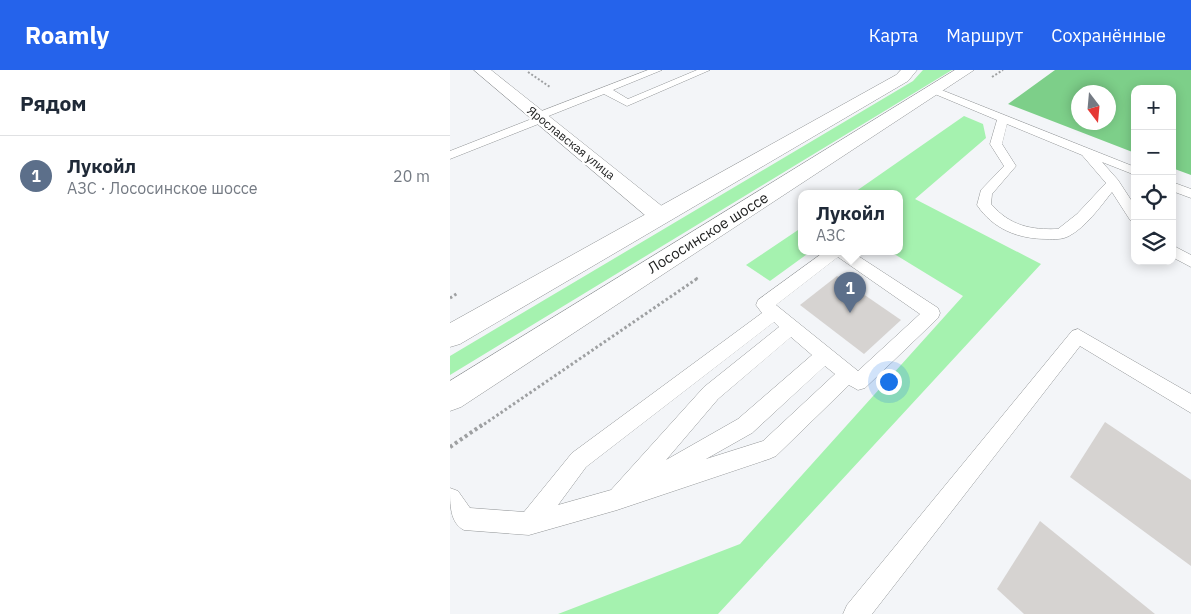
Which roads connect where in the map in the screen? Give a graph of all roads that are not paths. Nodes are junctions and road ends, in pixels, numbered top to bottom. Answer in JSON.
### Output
{"nodes":[{"id":1,"x":482,"y":70,"type":"edge"},
{"id":2,"x":657,"y":70,"type":"edge"},
{"id":3,"x":705,"y":70,"type":"edge"},
{"id":4,"x":909,"y":70,"type":"edge"},
{"id":5,"x":966,"y":70,"type":"edge"},
{"id":6,"x":605,"y":90,"type":"junction"},
{"id":7,"x":934,"y":90,"type":"junction"},
{"id":8,"x":540,"y":118,"type":"junction"},
{"id":9,"x":1003,"y":118,"type":"junction"},
{"id":10,"x":1086,"y":152,"type":"junction"},
{"id":11,"x":450,"y":155,"type":"edge"},
{"id":12,"x":1131,"y":169,"type":"edge"},
{"id":13,"x":1113,"y":183,"type":"junction"},
{"id":14,"x":1176,"y":188,"type":"edge"},
{"id":15,"x":1191,"y":194,"type":"edge"},
{"id":16,"x":1131,"y":211,"type":"edge"},
{"id":17,"x":660,"y":216,"type":"junction"},
{"id":18,"x":1176,"y":253,"type":"edge"},
{"id":19,"x":830,"y":255,"type":"edge"},
{"id":20,"x":846,"y":255,"type":"edge"},
{"id":21,"x":1191,"y":262,"type":"edge"},
{"id":22,"x":774,"y":313,"type":"junction"},
{"id":23,"x":791,"y":327,"type":"junction"},
{"id":24,"x":450,"y":336,"type":"edge"},
{"id":25,"x":825,"y":355,"type":"junction"},
{"id":26,"x":848,"y":374,"type":"junction"},
{"id":27,"x":450,"y":397,"type":"edge"},
{"id":28,"x":1191,"y":404,"type":"edge"},
{"id":29,"x":618,"y":498,"type":"junction"},
{"id":30,"x":450,"y":499,"type":"edge"},
{"id":31,"x":529,"y":524,"type":"junction"},
{"id":32,"x":856,"y":614,"type":"edge"}],
"edges":[{"from":1,"to":8,"type":"street","name":"Ярославская улица"},
{"from":2,"to":6,"type":"lane"},
{"from":3,"to":6,"type":"lane"},
{"from":4,"to":17,"type":"street"},
{"from":5,"to":7,"type":"street","name":"Лососинское шоссе"},
{"from":6,"to":8,"type":"lane"},
{"from":7,"to":9,"type":"lane"},
{"from":7,"to":27,"type":"street","name":"Лососинское шоссе"},
{"from":8,"to":11,"type":"lane"},
{"from":8,"to":17,"type":"street","name":"Ярославская улица"},
{"from":9,"to":10,"type":"lane"},
{"from":9,"to":13,"type":"lane"},
{"from":10,"to":12,"type":"lane"},
{"from":10,"to":13,"type":"lane"},
{"from":13,"to":16,"type":"lane"},
{"from":14,"to":15,"type":"lane"},
{"from":17,"to":24,"type":"street"},
{"from":18,"to":21,"type":"lane"},
{"from":19,"to":22,"type":"lane"},
{"from":20,"to":26,"type":"lane"},
{"from":22,"to":23,"type":"lane"},
{"from":22,"to":31,"type":"lane"},
{"from":23,"to":25,"type":"lane"},
{"from":23,"to":29,"type":"lane"},
{"from":25,"to":26,"type":"lane"},
{"from":25,"to":29,"type":"lane"},
{"from":26,"to":29,"type":"lane"},
{"from":28,"to":32,"type":"lane"},
{"from":29,"to":31,"type":"lane"},
{"from":30,"to":31,"type":"lane"}]}
